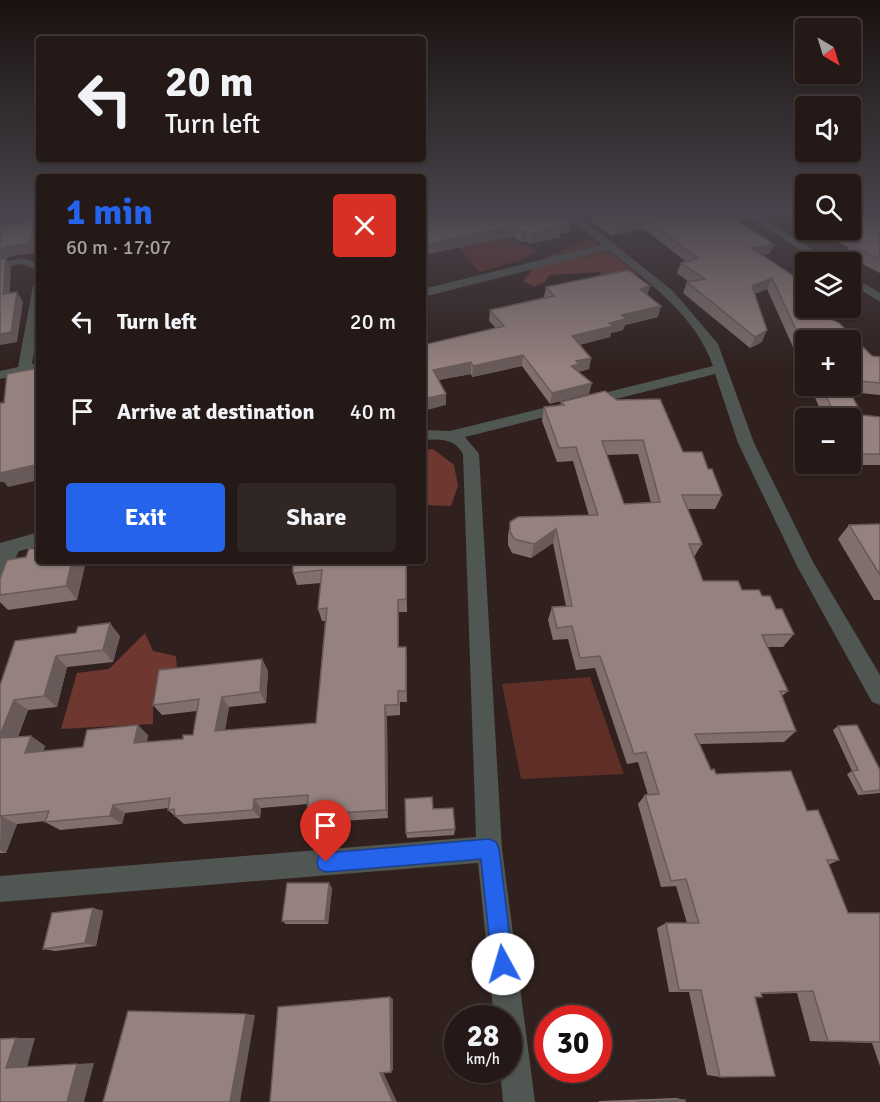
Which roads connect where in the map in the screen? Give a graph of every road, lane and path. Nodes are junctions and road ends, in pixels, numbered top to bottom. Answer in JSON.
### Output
{"nodes":[{"id":1,"x":536,"y":264,"type":"edge"},
{"id":2,"x":634,"y":264,"type":"edge"},
{"id":3,"x":861,"y":285,"type":"edge"},
{"id":4,"x":426,"y":291,"type":"edge"},
{"id":5,"x":880,"y":298,"type":"edge"},
{"id":6,"x":36,"y":303,"type":"edge"},
{"id":7,"x":36,"y":368,"type":"edge"},
{"id":8,"x":722,"y":368,"type":"junction"},
{"id":9,"x":24,"y":370,"type":"junction"},
{"id":10,"x":0,"y":375,"type":"edge"},
{"id":11,"x":426,"y":435,"type":"edge"},
{"id":12,"x":453,"y":435,"type":"junction"},
{"id":13,"x":36,"y":540,"type":"edge"},
{"id":14,"x":6,"y":549,"type":"edge"},
{"id":15,"x":0,"y":570,"type":"edge"},
{"id":16,"x":880,"y":696,"type":"edge"},
{"id":17,"x":489,"y":849,"type":"junction"},
{"id":18,"x":0,"y":889,"type":"edge"},
{"id":19,"x":519,"y":1102,"type":"edge"}],
"edges":[{"from":1,"to":4,"type":"street"},
{"from":2,"to":8,"type":"street"},
{"from":3,"to":5,"type":"street"},
{"from":6,"to":9,"type":"street"},
{"from":7,"to":9,"type":"street"},
{"from":8,"to":12,"type":"street"},
{"from":8,"to":16,"type":"street"},
{"from":9,"to":10,"type":"street"},
{"from":11,"to":12,"type":"street"},
{"from":12,"to":17,"type":"street"},
{"from":13,"to":14,"type":"street"},
{"from":14,"to":15,"type":"street"},
{"from":17,"to":18,"type":"street"},
{"from":17,"to":19,"type":"street"}]}
